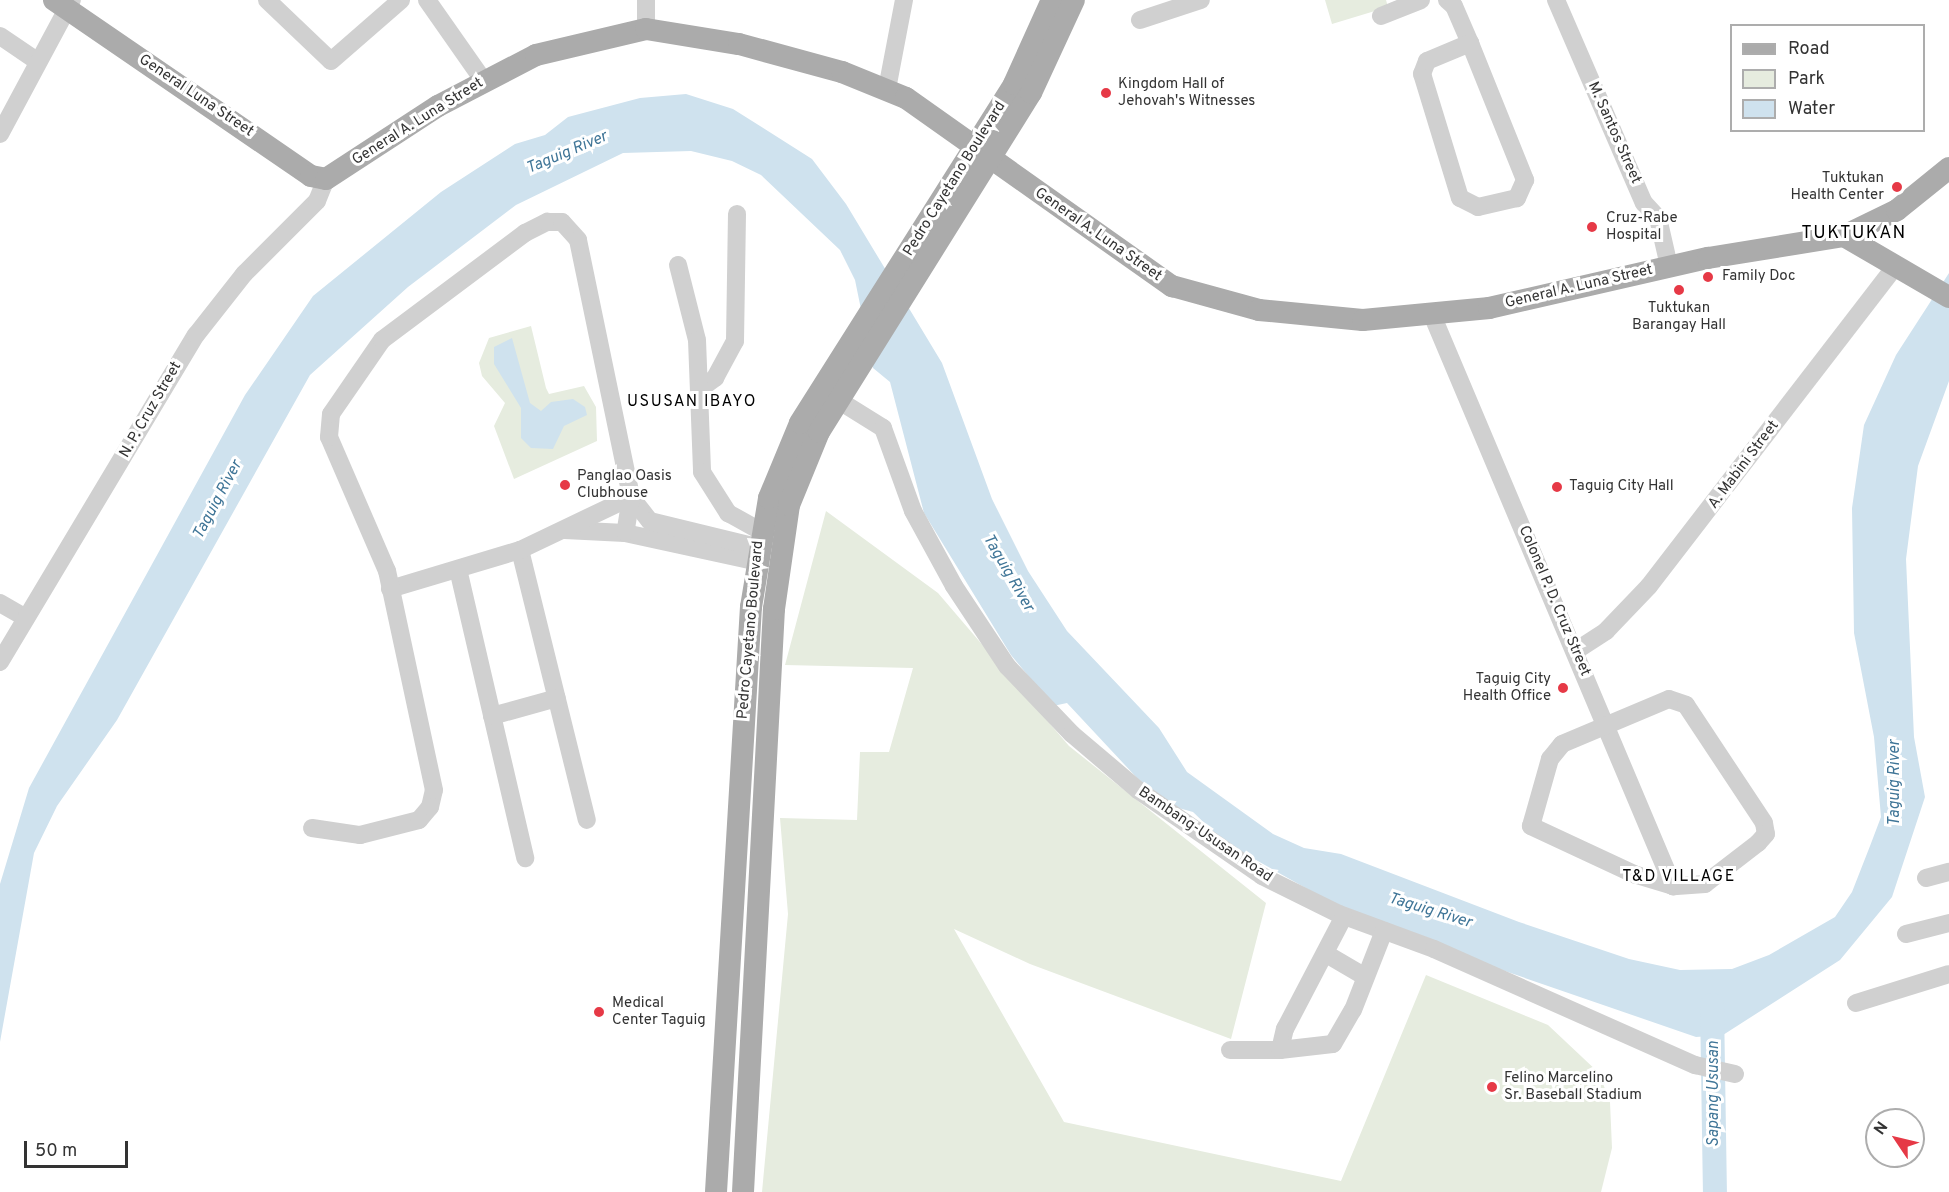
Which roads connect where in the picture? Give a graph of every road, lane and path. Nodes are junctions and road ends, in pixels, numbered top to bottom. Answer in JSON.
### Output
{"nodes":[{"id":1,"x":267,"y":0,"type":"edge"},
{"id":2,"x":401,"y":0,"type":"edge"},
{"id":3,"x":427,"y":0,"type":"edge"},
{"id":4,"x":646,"y":0,"type":"edge"},
{"id":5,"x":903,"y":0,"type":"edge"},
{"id":6,"x":1052,"y":0,"type":"edge"},
{"id":7,"x":1074,"y":0,"type":"edge"},
{"id":8,"x":1202,"y":0,"type":"edge"},
{"id":9,"x":1421,"y":0,"type":"edge"},
{"id":10,"x":1447,"y":0,"type":"edge"},
{"id":11,"x":1556,"y":0,"type":"edge"},
{"id":12,"x":64,"y":3,"type":"edge"},
{"id":13,"x":1174,"y":4,"type":"edge"},
{"id":14,"x":1381,"y":16,"type":"dead end"},
{"id":15,"x":1140,"y":20,"type":"dead end"},
{"id":16,"x":646,"y":29,"type":"junction"},
{"id":17,"x":0,"y":36,"type":"edge"},
{"id":18,"x":1470,"y":43,"type":"junction"},
{"id":19,"x":37,"y":61,"type":"junction"},
{"id":20,"x":483,"y":80,"type":"junction"},
{"id":21,"x":886,"y":89,"type":"junction"},
{"id":22,"x":0,"y":134,"type":"edge"},
{"id":23,"x":983,"y":151,"type":"junction"},
{"id":24,"x":1949,"y":168,"type":"edge"},
{"id":25,"x":326,"y":179,"type":"junction"},
{"id":26,"x":737,"y":214,"type":"dead end"},
{"id":27,"x":1844,"y":236,"type":"junction"},
{"id":28,"x":914,"y":262,"type":"junction"},
{"id":29,"x":678,"y":265,"type":"dead end"},
{"id":30,"x":1670,"y":266,"type":"junction"},
{"id":31,"x":1895,"y":266,"type":"junction"},
{"id":32,"x":1940,"y":291,"type":"edge"},
{"id":33,"x":1434,"y":317,"type":"junction"},
{"id":34,"x":700,"y":389,"type":"junction"},
{"id":35,"x":838,"y":400,"type":"junction"},
{"id":36,"x":631,"y":497,"type":"junction"},
{"id":37,"x":560,"y":530,"type":"junction"},
{"id":38,"x":625,"y":533,"type":"junction"},
{"id":39,"x":706,"y":542,"type":"junction"},
{"id":40,"x":757,"y":546,"type":"junction"},
{"id":41,"x":520,"y":550,"type":"junction"},
{"id":42,"x":458,"y":569,"type":"junction"},
{"id":43,"x":390,"y":589,"type":"junction"},
{"id":44,"x":0,"y":603,"type":"edge"},
{"id":45,"x":751,"y":607,"type":"junction"},
{"id":46,"x":774,"y":609,"type":"junction"},
{"id":47,"x":26,"y":618,"type":"junction"},
{"id":48,"x":1577,"y":650,"type":"junction"},
{"id":49,"x":0,"y":662,"type":"edge"},
{"id":50,"x":557,"y":698,"type":"junction"},
{"id":51,"x":492,"y":716,"type":"junction"},
{"id":52,"x":1606,"y":725,"type":"junction"},
{"id":53,"x":587,"y":820,"type":"dead end"},
{"id":54,"x":312,"y":828,"type":"dead end"},
{"id":55,"x":525,"y":858,"type":"dead end"},
{"id":56,"x":1949,"y":872,"type":"edge"},
{"id":57,"x":1926,"y":878,"type":"dead end"},
{"id":58,"x":1673,"y":886,"type":"junction"},
{"id":59,"x":1344,"y":916,"type":"junction"},
{"id":60,"x":1949,"y":923,"type":"edge"},
{"id":61,"x":1384,"y":931,"type":"junction"},
{"id":62,"x":1906,"y":934,"type":"dead end"},
{"id":63,"x":1328,"y":955,"type":"junction"},
{"id":64,"x":1949,"y":974,"type":"edge"},
{"id":65,"x":1364,"y":976,"type":"junction"},
{"id":66,"x":1856,"y":1003,"type":"dead end"},
{"id":67,"x":723,"y":1039,"type":"junction"},
{"id":68,"x":752,"y":1041,"type":"junction"},
{"id":69,"x":1230,"y":1050,"type":"dead end"},
{"id":70,"x":1280,"y":1050,"type":"junction"},
{"id":71,"x":1728,"y":1073,"type":"dead end"},
{"id":72,"x":716,"y":1192,"type":"edge"},
{"id":73,"x":743,"y":1192,"type":"edge"}],
"edges":[{"from":1,"to":2,"type":"street"},
{"from":3,"to":20,"type":"street"},
{"from":4,"to":16,"type":"street"},
{"from":5,"to":21,"type":"street"},
{"from":6,"to":23,"type":"main road","name":"Pedro Cayetano Boulevard"},
{"from":7,"to":23,"type":"main road","name":"Pedro Cayetano Boulevard"},
{"from":8,"to":13,"type":"street"},
{"from":9,"to":14,"type":"street"},
{"from":10,"to":18,"type":"street"},
{"from":11,"to":30,"type":"street","name":"M. Santos Street"},
{"from":12,"to":19,"type":"street"},
{"from":12,"to":25,"type":"main road","name":"General Luna Street"},
{"from":13,"to":15,"type":"street"},
{"from":16,"to":20,"type":"main road","name":"General A. Luna Street"},
{"from":16,"to":21,"type":"main road","name":"General A. Luna Street"},
{"from":17,"to":19,"type":"street"},
{"from":18,"to":18,"type":"street"},
{"from":19,"to":22,"type":"street"},
{"from":20,"to":25,"type":"main road","name":"General A. Luna Street"},
{"from":21,"to":23,"type":"main road","name":"General A. Luna Street"},
{"from":23,"to":28,"type":"main road","name":"Pedro Cayetano Boulevard"},
{"from":23,"to":33,"type":"main road","name":"General A. Luna Street"},
{"from":24,"to":27,"type":"main road","name":"General A. Luna Street"},
{"from":25,"to":47,"type":"street","name":"N. P. Cruz Street"},
{"from":26,"to":34,"type":"street"},
{"from":27,"to":30,"type":"main road","name":"General A. Luna Street"},
{"from":27,"to":31,"type":"main road"},
{"from":28,"to":35,"type":"main road","name":"Pedro Cayetano Boulevard"},
{"from":28,"to":40,"type":"main road","name":"Pedro Cayetano Boulevard"},
{"from":29,"to":34,"type":"street"},
{"from":30,"to":33,"type":"main road","name":"General A. Luna Street"},
{"from":31,"to":32,"type":"main road"},
{"from":31,"to":48,"type":"street","name":"A. Mabini Street"},
{"from":33,"to":48,"type":"street","name":"Colonel P. D. Cruz Street"},
{"from":34,"to":40,"type":"street"},
{"from":35,"to":46,"type":"main road","name":"Pedro Cayetano Boulevard"},
{"from":35,"to":59,"type":"street","name":"Bambang-Ususan Road"},
{"from":36,"to":37,"type":"street"},
{"from":36,"to":38,"type":"street"},
{"from":36,"to":39,"type":"street"},
{"from":36,"to":43,"type":"street"},
{"from":37,"to":38,"type":"street"},
{"from":37,"to":41,"type":"street"},
{"from":38,"to":39,"type":"street"},
{"from":39,"to":40,"type":"street"},
{"from":40,"to":45,"type":"main road","name":"Pedro Cayetano Boulevard"},
{"from":41,"to":42,"type":"street"},
{"from":41,"to":50,"type":"street"},
{"from":42,"to":43,"type":"street"},
{"from":42,"to":51,"type":"street"},
{"from":43,"to":54,"type":"street"},
{"from":44,"to":47,"type":"street"},
{"from":45,"to":46,"type":"main road"},
{"from":45,"to":67,"type":"main road","name":"Pedro Cayetano Boulevard"},
{"from":46,"to":68,"type":"main road","name":"Pedro Cayetano Boulevard"},
{"from":47,"to":49,"type":"street","name":"N. P. Cruz Street"},
{"from":48,"to":52,"type":"street","name":"Colonel P. D. Cruz Street"},
{"from":50,"to":51,"type":"street"},
{"from":50,"to":53,"type":"street"},
{"from":51,"to":55,"type":"street"},
{"from":52,"to":58,"type":"street","name":"Colonel P. D. Cruz Street"},
{"from":52,"to":58,"type":"street"},
{"from":52,"to":58,"type":"street"},
{"from":56,"to":57,"type":"street"},
{"from":59,"to":61,"type":"street","name":"Bambang-Ususan Road"},
{"from":59,"to":63,"type":"street"},
{"from":60,"to":62,"type":"street"},
{"from":61,"to":65,"type":"street"},
{"from":61,"to":71,"type":"street","name":"Bambang-Ususan Road"},
{"from":63,"to":65,"type":"street"},
{"from":63,"to":70,"type":"street"},
{"from":64,"to":66,"type":"street"},
{"from":65,"to":70,"type":"street"},
{"from":67,"to":68,"type":"main road"},
{"from":67,"to":72,"type":"main road","name":"Pedro Cayetano Boulevard"},
{"from":68,"to":73,"type":"main road","name":"Pedro Cayetano Boulevard"},
{"from":69,"to":70,"type":"street"}]}
